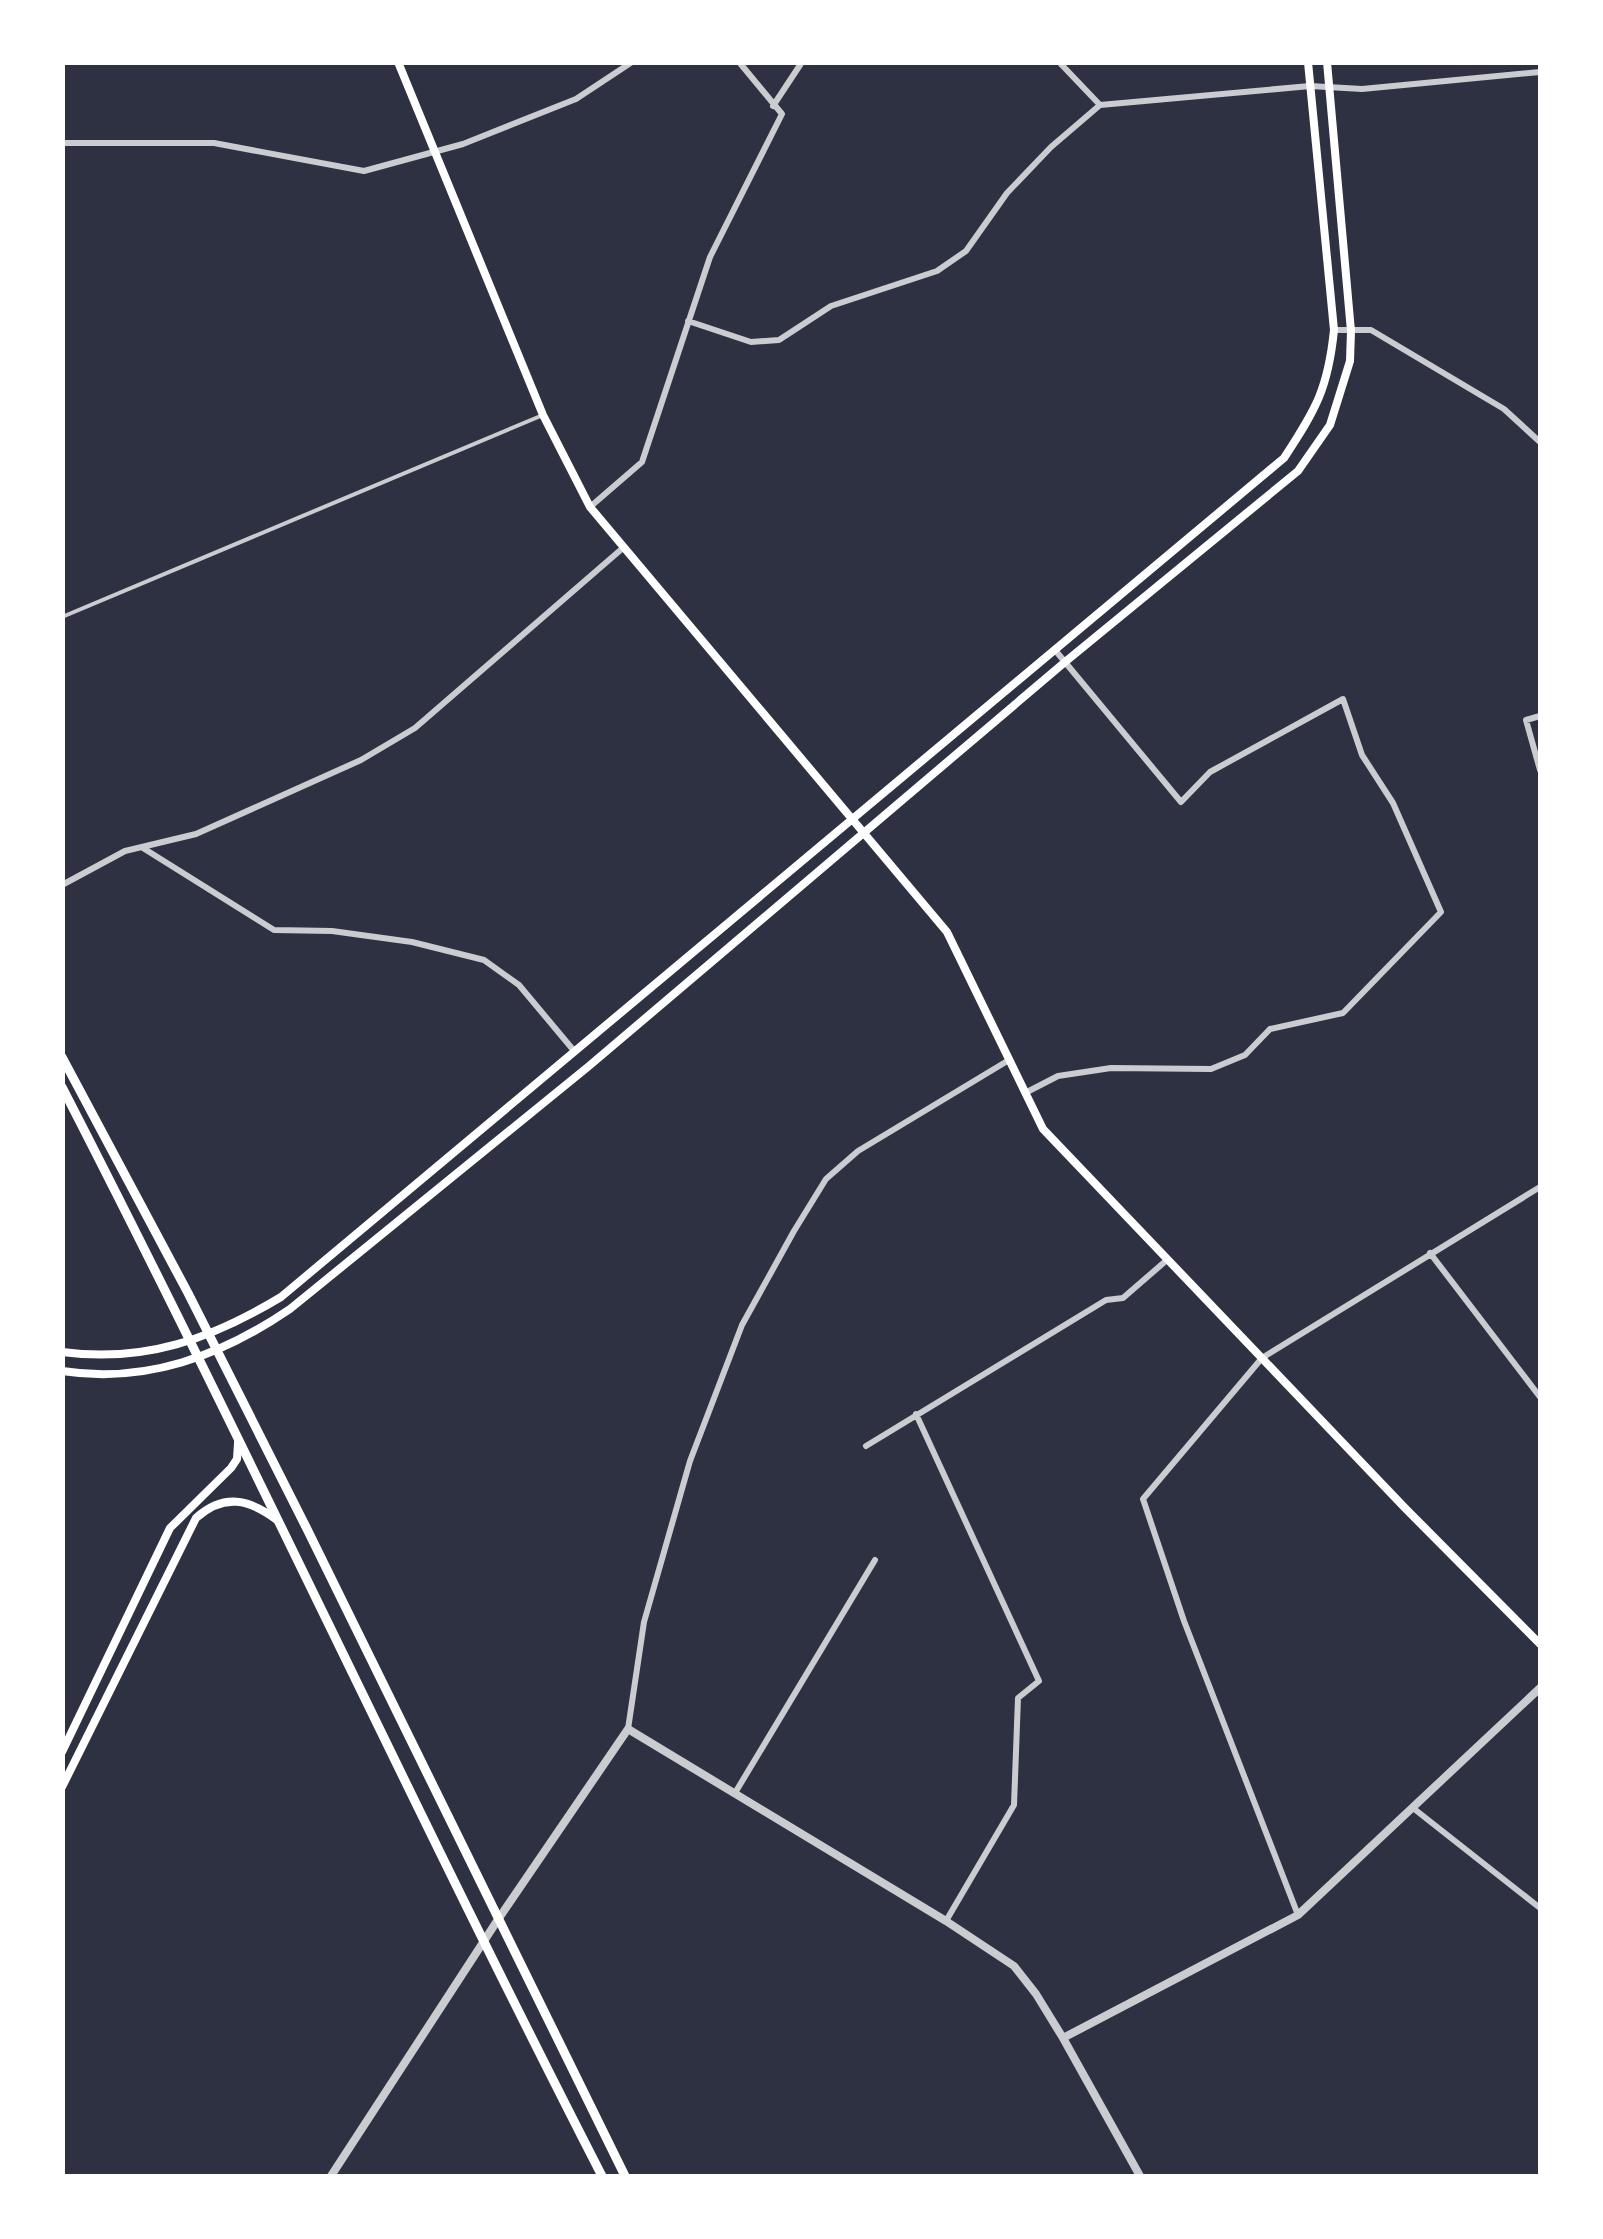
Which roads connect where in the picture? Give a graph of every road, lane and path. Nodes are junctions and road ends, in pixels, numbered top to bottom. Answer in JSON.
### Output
{"nodes":[{"id":1,"x":398,"y":62,"type":"edge"},
{"id":2,"x":632,"y":62,"type":"edge"},
{"id":3,"x":739,"y":62,"type":"edge"},
{"id":4,"x":802,"y":62,"type":"edge"},
{"id":5,"x":1060,"y":62,"type":"edge"},
{"id":6,"x":1308,"y":62,"type":"edge"},
{"id":7,"x":1327,"y":62,"type":"edge"},
{"id":8,"x":1540,"y":72,"type":"edge"},
{"id":9,"x":1310,"y":86,"type":"junction"},
{"id":10,"x":1329,"y":88,"type":"junction"},
{"id":11,"x":1100,"y":104,"type":"junction"},
{"id":12,"x":774,"y":106,"type":"junction"},
{"id":13,"x":62,"y":143,"type":"edge"},
{"id":14,"x":435,"y":153,"type":"junction"},
{"id":15,"x":688,"y":321,"type":"junction"},
{"id":16,"x":1334,"y":330,"type":"junction"},
{"id":17,"x":1351,"y":331,"type":"junction"},
{"id":18,"x":543,"y":414,"type":"junction"},
{"id":19,"x":1540,"y":442,"type":"edge"},
{"id":20,"x":590,"y":507,"type":"junction"},
{"id":21,"x":624,"y":547,"type":"junction"},
{"id":22,"x":62,"y":617,"type":"edge"},
{"id":23,"x":1055,"y":650,"type":"junction"},
{"id":24,"x":1065,"y":662,"type":"junction"},
{"id":25,"x":1540,"y":716,"type":"edge"},
{"id":26,"x":1540,"y":770,"type":"edge"},
{"id":27,"x":853,"y":816,"type":"junction"},
{"id":28,"x":865,"y":831,"type":"junction"},
{"id":29,"x":142,"y":847,"type":"junction"},
{"id":30,"x":62,"y":885,"type":"edge"},
{"id":31,"x":576,"y":1052,"type":"junction"},
{"id":32,"x":62,"y":1058,"type":"edge"},
{"id":33,"x":1010,"y":1060,"type":"junction"},
{"id":34,"x":62,"y":1088,"type":"edge"},
{"id":35,"x":1025,"y":1093,"type":"junction"},
{"id":36,"x":1540,"y":1187,"type":"edge"},
{"id":37,"x":1430,"y":1253,"type":"junction"},
{"id":38,"x":1168,"y":1259,"type":"junction"},
{"id":39,"x":208,"y":1334,"type":"junction"},
{"id":40,"x":190,"y":1340,"type":"junction"},
{"id":41,"x":217,"y":1350,"type":"junction"},
{"id":42,"x":62,"y":1352,"type":"edge"},
{"id":43,"x":199,"y":1358,"type":"junction"},
{"id":44,"x":1262,"y":1358,"type":"junction"},
{"id":45,"x":62,"y":1372,"type":"edge"},
{"id":46,"x":1540,"y":1397,"type":"edge"},
{"id":47,"x":916,"y":1414,"type":"junction"},
{"id":48,"x":238,"y":1439,"type":"junction"},
{"id":49,"x":866,"y":1446,"type":"dead end"},
{"id":50,"x":277,"y":1520,"type":"junction"},
{"id":51,"x":874,"y":1560,"type":"dead end"},
{"id":52,"x":1540,"y":1644,"type":"edge"},
{"id":53,"x":1540,"y":1688,"type":"edge"},
{"id":54,"x":628,"y":1730,"type":"junction"},
{"id":55,"x":62,"y":1752,"type":"edge"},
{"id":56,"x":62,"y":1788,"type":"edge"},
{"id":57,"x":735,"y":1793,"type":"junction"},
{"id":58,"x":1413,"y":1808,"type":"junction"},
{"id":59,"x":1540,"y":1908,"type":"edge"},
{"id":60,"x":1298,"y":1915,"type":"junction"},
{"id":61,"x":497,"y":1921,"type":"junction"},
{"id":62,"x":946,"y":1922,"type":"junction"},
{"id":63,"x":483,"y":1944,"type":"junction"},
{"id":64,"x":1063,"y":2038,"type":"junction"},
{"id":65,"x":331,"y":2176,"type":"edge"},
{"id":66,"x":602,"y":2176,"type":"edge"},
{"id":67,"x":624,"y":2176,"type":"edge"},
{"id":68,"x":1140,"y":2176,"type":"edge"}],
"edges":[{"from":1,"to":14,"type":"main road"},
{"from":2,"to":14,"type":"street"},
{"from":3,"to":12,"type":"street"},
{"from":4,"to":12,"type":"street"},
{"from":5,"to":11,"type":"street"},
{"from":6,"to":9,"type":"main road"},
{"from":7,"to":10,"type":"main road"},
{"from":8,"to":10,"type":"street"},
{"from":9,"to":10,"type":"street"},
{"from":9,"to":11,"type":"street"},
{"from":9,"to":16,"type":"main road"},
{"from":10,"to":17,"type":"main road"},
{"from":11,"to":15,"type":"street"},
{"from":12,"to":15,"type":"street"},
{"from":13,"to":14,"type":"street"},
{"from":14,"to":18,"type":"main road"},
{"from":15,"to":20,"type":"street"},
{"from":16,"to":17,"type":"street"},
{"from":16,"to":23,"type":"main road"},
{"from":17,"to":19,"type":"street"},
{"from":17,"to":24,"type":"main road"},
{"from":18,"to":20,"type":"main road"},
{"from":18,"to":22,"type":"street"},
{"from":20,"to":21,"type":"main road"},
{"from":21,"to":27,"type":"main road"},
{"from":21,"to":29,"type":"street"},
{"from":23,"to":24,"type":"street"},
{"from":23,"to":27,"type":"main road"},
{"from":24,"to":28,"type":"main road"},
{"from":24,"to":35,"type":"street"},
{"from":25,"to":26,"type":"street"},
{"from":27,"to":28,"type":"main road"},
{"from":27,"to":31,"type":"main road"},
{"from":28,"to":33,"type":"main road"},
{"from":28,"to":41,"type":"main road"},
{"from":29,"to":30,"type":"street"},
{"from":29,"to":31,"type":"street"},
{"from":31,"to":39,"type":"main road"},
{"from":32,"to":39,"type":"main road"},
{"from":33,"to":35,"type":"main road"},
{"from":33,"to":54,"type":"street"},
{"from":34,"to":40,"type":"main road"},
{"from":35,"to":38,"type":"main road"},
{"from":36,"to":37,"type":"street"},
{"from":37,"to":44,"type":"street"},
{"from":37,"to":46,"type":"street"},
{"from":38,"to":44,"type":"main road"},
{"from":38,"to":47,"type":"street"},
{"from":39,"to":40,"type":"main road"},
{"from":39,"to":41,"type":"main road"},
{"from":40,"to":42,"type":"main road"},
{"from":40,"to":43,"type":"main road"},
{"from":41,"to":43,"type":"main road"},
{"from":41,"to":61,"type":"main road"},
{"from":43,"to":45,"type":"main road"},
{"from":43,"to":48,"type":"main road"},
{"from":44,"to":52,"type":"main road"},
{"from":44,"to":60,"type":"street"},
{"from":47,"to":49,"type":"street"},
{"from":47,"to":62,"type":"street"},
{"from":48,"to":50,"type":"main road"},
{"from":48,"to":55,"type":"main road"},
{"from":50,"to":56,"type":"main road"},
{"from":50,"to":63,"type":"main road"},
{"from":51,"to":57,"type":"street"},
{"from":53,"to":58,"type":"street"},
{"from":54,"to":57,"type":"street"},
{"from":54,"to":61,"type":"street"},
{"from":57,"to":62,"type":"street"},
{"from":58,"to":59,"type":"street"},
{"from":58,"to":60,"type":"street"},
{"from":60,"to":64,"type":"street"},
{"from":61,"to":63,"type":"street"},
{"from":61,"to":67,"type":"main road"},
{"from":62,"to":64,"type":"street"},
{"from":63,"to":65,"type":"street"},
{"from":63,"to":66,"type":"main road"},
{"from":64,"to":68,"type":"street"}]}
